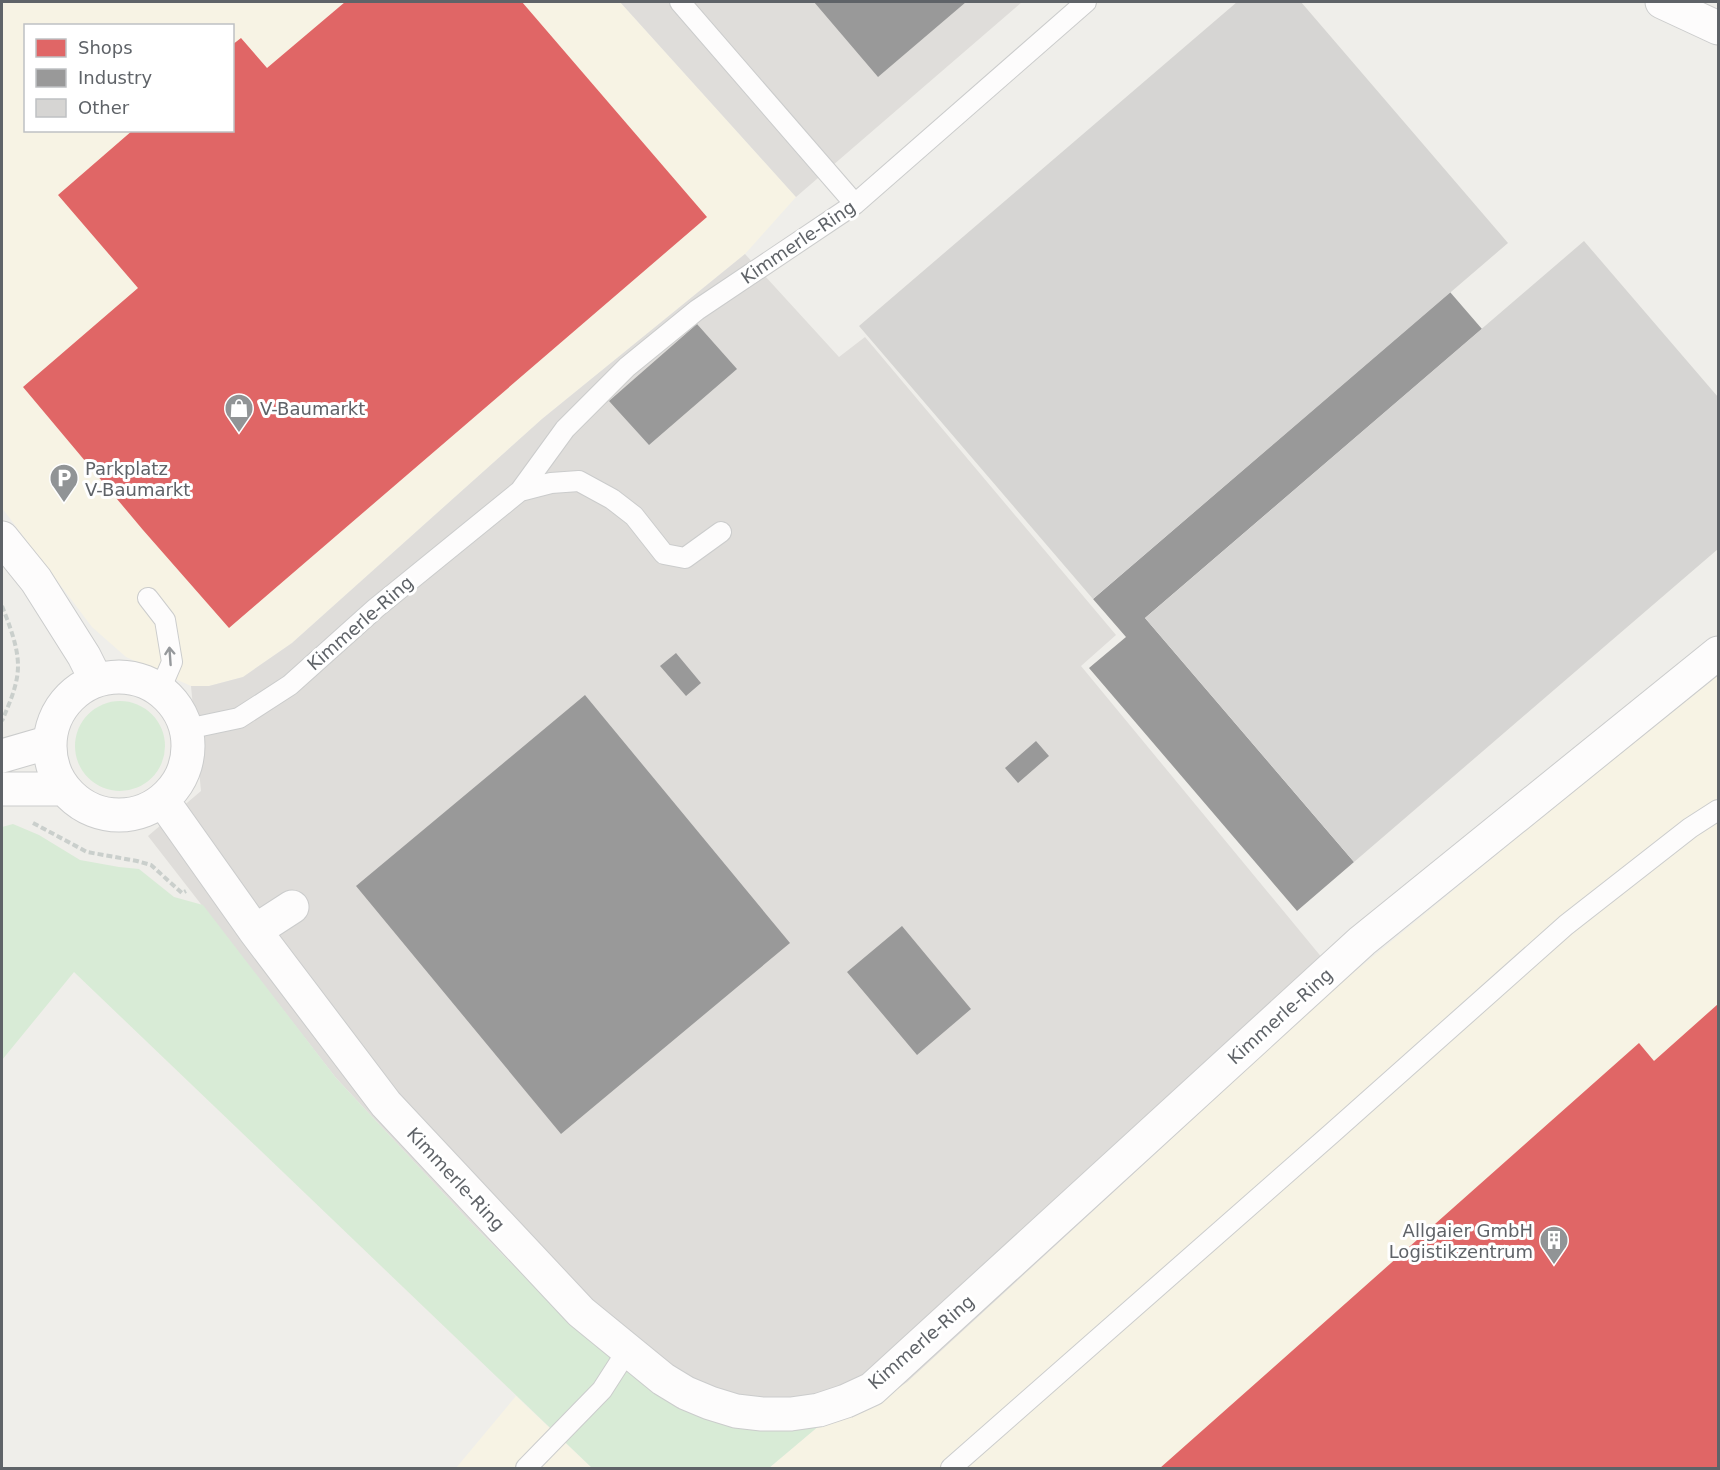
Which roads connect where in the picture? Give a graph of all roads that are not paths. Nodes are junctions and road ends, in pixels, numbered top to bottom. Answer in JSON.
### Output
{"nodes":[{"id":1,"x":680,"y":2,"type":"edge"},
{"id":2,"x":1086,"y":2,"type":"edge"},
{"id":3,"x":1662,"y":2,"type":"edge"},
{"id":4,"x":1719,"y":28,"type":"edge"},
{"id":5,"x":855,"y":204,"type":"junction"},
{"id":6,"x":520,"y":490,"type":"junction"},
{"id":7,"x":721,"y":532,"type":"dead end"},
{"id":8,"x":2,"y":538,"type":"edge"},
{"id":9,"x":148,"y":598,"type":"dead end"},
{"id":10,"x":1719,"y":653,"type":"edge"},
{"id":11,"x":96,"y":680,"type":"junction"},
{"id":12,"x":160,"y":690,"type":"junction"},
{"id":13,"x":187,"y":729,"type":"junction"},
{"id":14,"x":50,"y":742,"type":"junction"},
{"id":15,"x":2,"y":756,"type":"edge"},
{"id":16,"x":2,"y":789,"type":"edge"},
{"id":17,"x":64,"y":789,"type":"junction"},
{"id":18,"x":163,"y":801,"type":"junction"},
{"id":19,"x":1719,"y":810,"type":"edge"},
{"id":20,"x":292,"y":907,"type":"dead end"},
{"id":21,"x":255,"y":931,"type":"junction"},
{"id":22,"x":620,"y":1362,"type":"dead end"},
{"id":23,"x":526,"y":1468,"type":"edge"},
{"id":24,"x":951,"y":1468,"type":"edge"}],
"edges":[{"from":1,"to":5,"type":"lane"},
{"from":2,"to":5,"type":"lane","name":"Kimmerle-Ring"},
{"from":3,"to":4,"type":"street"},
{"from":5,"to":6,"type":"lane","name":"Kimmerle-Ring"},
{"from":6,"to":7,"type":"lane","name":"Kimmerle-Ring"},
{"from":6,"to":13,"type":"lane","name":"Kimmerle-Ring"},
{"from":8,"to":11,"type":"street"},
{"from":12,"to":9,"type":"lane","one_way":true},
{"from":10,"to":21,"type":"street","name":"Kimmerle-Ring"},
{"from":11,"to":12,"type":"street"},
{"from":11,"to":14,"type":"street"},
{"from":12,"to":13,"type":"street"},
{"from":13,"to":18,"type":"street"},
{"from":14,"to":15,"type":"street"},
{"from":14,"to":17,"type":"street"},
{"from":16,"to":17,"type":"street"},
{"from":17,"to":18,"type":"street"},
{"from":18,"to":21,"type":"street","name":"Kimmerle-Ring"},
{"from":19,"to":24,"type":"lane"},
{"from":20,"to":21,"type":"street"},
{"from":22,"to":23,"type":"lane"}]}
